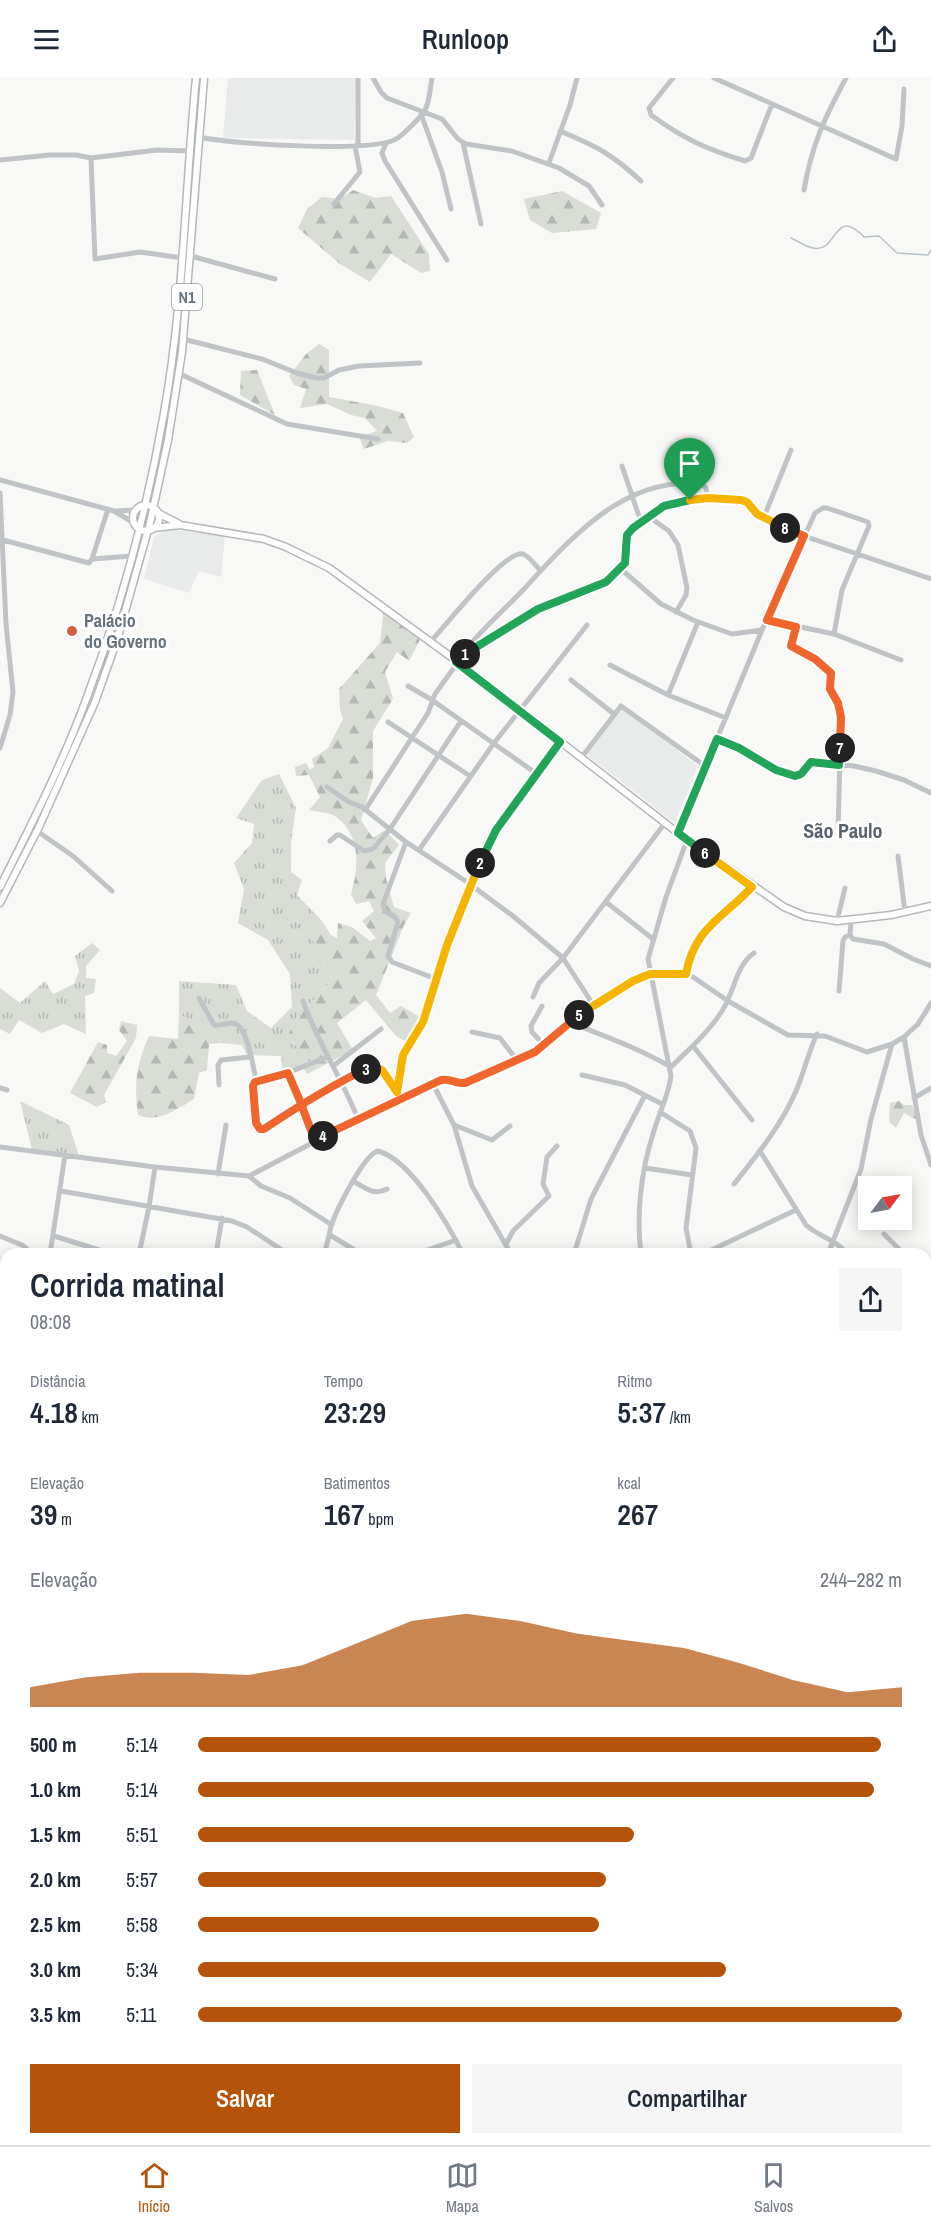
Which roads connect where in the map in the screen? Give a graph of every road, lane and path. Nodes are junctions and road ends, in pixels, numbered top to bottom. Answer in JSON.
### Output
{"nodes":[{"id":1,"x":196,"y":78,"type":"edge"},
{"id":2,"x":204,"y":78,"type":"edge"},
{"id":3,"x":358,"y":78,"type":"edge"},
{"id":4,"x":373,"y":78,"type":"edge"},
{"id":5,"x":432,"y":78,"type":"edge"},
{"id":6,"x":576,"y":78,"type":"edge"},
{"id":7,"x":673,"y":78,"type":"edge"},
{"id":8,"x":714,"y":78,"type":"edge"},
{"id":9,"x":846,"y":78,"type":"edge"},
{"id":10,"x":904,"y":89,"type":"dead end"},
{"id":11,"x":772,"y":105,"type":"junction"},
{"id":12,"x":423,"y":112,"type":"junction"},
{"id":13,"x":821,"y":125,"type":"junction"},
{"id":14,"x":560,"y":131,"type":"junction"},
{"id":15,"x":199,"y":137,"type":"junction"},
{"id":16,"x":463,"y":142,"type":"junction"},
{"id":17,"x":386,"y":143,"type":"junction"},
{"id":18,"x":356,"y":145,"type":"junction"},
{"id":19,"x":191,"y":151,"type":"junction"},
{"id":20,"x":91,"y":158,"type":"junction"},
{"id":21,"x":0,"y":160,"type":"edge"},
{"id":22,"x":549,"y":163,"type":"junction"},
{"id":23,"x":641,"y":181,"type":"dead end"},
{"id":24,"x":804,"y":190,"type":"dead end"},
{"id":25,"x":334,"y":204,"type":"dead end"},
{"id":26,"x":602,"y":205,"type":"dead end"},
{"id":27,"x":451,"y":209,"type":"dead end"},
{"id":28,"x":481,"y":224,"type":"dead end"},
{"id":29,"x":191,"y":256,"type":"junction"},
{"id":30,"x":183,"y":258,"type":"junction"},
{"id":31,"x":447,"y":260,"type":"dead end"},
{"id":32,"x":276,"y":279,"type":"dead end"},
{"id":33,"x":183,"y":339,"type":"junction"},
{"id":34,"x":420,"y":363,"type":"dead end"},
{"id":35,"x":178,"y":374,"type":"junction"},
{"id":36,"x":378,"y":439,"type":"dead end"},
{"id":37,"x":791,"y":450,"type":"dead end"},
{"id":38,"x":622,"y":465,"type":"dead end"},
{"id":39,"x":0,"y":480,"type":"edge"},
{"id":40,"x":0,"y":493,"type":"edge"},
{"id":41,"x":633,"y":496,"type":"junction"},
{"id":42,"x":708,"y":498,"type":"junction"},
{"id":43,"x":145,"y":505,"type":"junction"},
{"id":44,"x":111,"y":510,"type":"junction"},
{"id":45,"x":136,"y":510,"type":"junction"},
{"id":46,"x":156,"y":511,"type":"junction"},
{"id":47,"x":649,"y":517,"type":"junction"},
{"id":48,"x":764,"y":517,"type":"junction"},
{"id":49,"x":641,"y":522,"type":"junction"},
{"id":50,"x":134,"y":523,"type":"junction"},
{"id":51,"x":180,"y":525,"type":"junction"},
{"id":52,"x":139,"y":529,"type":"junction"},
{"id":53,"x":151,"y":530,"type":"junction"},
{"id":54,"x":804,"y":536,"type":"junction"},
{"id":55,"x":3,"y":540,"type":"junction"},
{"id":56,"x":856,"y":553,"type":"junction"},
{"id":57,"x":132,"y":556,"type":"junction"},
{"id":58,"x":93,"y":559,"type":"junction"},
{"id":59,"x":621,"y":569,"type":"junction"},
{"id":60,"x":540,"y":570,"type":"junction"},
{"id":61,"x":931,"y":579,"type":"edge"},
{"id":62,"x":676,"y":612,"type":"junction"},
{"id":63,"x":767,"y":620,"type":"junction"},
{"id":64,"x":698,"y":622,"type":"junction"},
{"id":65,"x":3,"y":624,"type":"edge"},
{"id":66,"x":587,"y":626,"type":"dead end"},
{"id":67,"x":796,"y":627,"type":"junction"},
{"id":68,"x":762,"y":630,"type":"junction"},
{"id":69,"x":834,"y":634,"type":"junction"},
{"id":70,"x":430,"y":642,"type":"junction"},
{"id":71,"x":458,"y":660,"type":"junction"},
{"id":72,"x":901,"y":660,"type":"dead end"},
{"id":73,"x":610,"y":665,"type":"dead end"},
{"id":74,"x":571,"y":680,"type":"dead end"},
{"id":75,"x":408,"y":686,"type":"dead end"},
{"id":76,"x":668,"y":695,"type":"junction"},
{"id":77,"x":432,"y":700,"type":"junction"},
{"id":78,"x":519,"y":711,"type":"junction"},
{"id":79,"x":614,"y":714,"type":"junction"},
{"id":80,"x":726,"y":718,"type":"junction"},
{"id":81,"x":461,"y":721,"type":"junction"},
{"id":82,"x":388,"y":722,"type":"dead end"},
{"id":83,"x":410,"y":738,"type":"junction"},
{"id":84,"x":717,"y":739,"type":"junction"},
{"id":85,"x":560,"y":742,"type":"junction"},
{"id":86,"x":494,"y":743,"type":"junction"},
{"id":87,"x":0,"y":748,"type":"edge"},
{"id":88,"x":438,"y":755,"type":"junction"},
{"id":89,"x":581,"y":758,"type":"junction"},
{"id":90,"x":839,"y":765,"type":"junction"},
{"id":91,"x":705,"y":766,"type":"junction"},
{"id":92,"x":537,"y":774,"type":"junction"},
{"id":93,"x":470,"y":776,"type":"junction"},
{"id":94,"x":327,"y":787,"type":"dead end"},
{"id":95,"x":931,"y":793,"type":"edge"},
{"id":96,"x":365,"y":810,"type":"junction"},
{"id":97,"x":665,"y":824,"type":"junction"},
{"id":98,"x":390,"y":829,"type":"junction"},
{"id":99,"x":37,"y":831,"type":"junction"},
{"id":100,"x":678,"y":833,"type":"junction"},
{"id":101,"x":838,"y":834,"type":"dead end"},
{"id":102,"x":687,"y":840,"type":"junction"},
{"id":103,"x":330,"y":842,"type":"dead end"},
{"id":104,"x":406,"y":842,"type":"junction"},
{"id":105,"x":419,"y":850,"type":"junction"},
{"id":106,"x":898,"y":856,"type":"dead end"},
{"id":107,"x":471,"y":885,"type":"junction"},
{"id":108,"x":0,"y":887,"type":"edge"},
{"id":109,"x":752,"y":887,"type":"junction"},
{"id":110,"x":845,"y":888,"type":"dead end"},
{"id":111,"x":112,"y":891,"type":"dead end"},
{"id":112,"x":606,"y":902,"type":"junction"},
{"id":113,"x":0,"y":903,"type":"edge"},
{"id":114,"x":931,"y":906,"type":"edge"},
{"id":115,"x":905,"y":912,"type":"junction"},
{"id":116,"x":837,"y":921,"type":"junction"},
{"id":117,"x":851,"y":921,"type":"junction"},
{"id":118,"x":850,"y":935,"type":"junction"},
{"id":119,"x":653,"y":939,"type":"junction"},
{"id":120,"x":754,"y":953,"type":"dead end"},
{"id":121,"x":563,"y":958,"type":"junction"},
{"id":122,"x":931,"y":966,"type":"edge"},
{"id":123,"x":650,"y":974,"type":"junction"},
{"id":124,"x":686,"y":974,"type":"junction"},
{"id":125,"x":436,"y":979,"type":"junction"},
{"id":126,"x":838,"y":991,"type":"dead end"},
{"id":127,"x":533,"y":997,"type":"dead end"},
{"id":128,"x":199,"y":998,"type":"dead end"},
{"id":129,"x":303,"y":1001,"type":"dead end"},
{"id":130,"x":728,"y":1001,"type":"junction"},
{"id":131,"x":931,"y":1003,"type":"edge"},
{"id":132,"x":542,"y":1006,"type":"dead end"},
{"id":133,"x":594,"y":1006,"type":"junction"},
{"id":134,"x":569,"y":1022,"type":"junction"},
{"id":135,"x":381,"y":1029,"type":"dead end"},
{"id":136,"x":472,"y":1032,"type":"dead end"},
{"id":137,"x":817,"y":1035,"type":"junction"},
{"id":138,"x":904,"y":1037,"type":"junction"},
{"id":139,"x":543,"y":1044,"type":"junction"},
{"id":140,"x":892,"y":1044,"type":"junction"},
{"id":141,"x":693,"y":1047,"type":"junction"},
{"id":142,"x":250,"y":1057,"type":"junction"},
{"id":143,"x":327,"y":1057,"type":"junction"},
{"id":144,"x":516,"y":1059,"type":"junction"},
{"id":145,"x":333,"y":1066,"type":"junction"},
{"id":146,"x":671,"y":1067,"type":"junction"},
{"id":147,"x":288,"y":1073,"type":"junction"},
{"id":148,"x":582,"y":1075,"type":"dead end"},
{"id":149,"x":256,"y":1080,"type":"junction"},
{"id":150,"x":342,"y":1081,"type":"junction"},
{"id":151,"x":433,"y":1084,"type":"junction"},
{"id":152,"x":219,"y":1086,"type":"dead end"},
{"id":153,"x":0,"y":1088,"type":"edge"},
{"id":154,"x":931,"y":1088,"type":"edge"},
{"id":155,"x":7,"y":1090,"type":"dead end"},
{"id":156,"x":397,"y":1092,"type":"junction"},
{"id":157,"x":645,"y":1095,"type":"junction"},
{"id":158,"x":914,"y":1098,"type":"junction"},
{"id":159,"x":400,"y":1099,"type":"junction"},
{"id":160,"x":302,"y":1104,"type":"junction"},
{"id":161,"x":662,"y":1104,"type":"junction"},
{"id":162,"x":660,"y":1112,"type":"junction"},
{"id":163,"x":358,"y":1119,"type":"junction"},
{"id":164,"x":752,"y":1120,"type":"dead end"},
{"id":165,"x":226,"y":1125,"type":"dead end"},
{"id":166,"x":454,"y":1125,"type":"junction"},
{"id":167,"x":510,"y":1126,"type":"dead end"},
{"id":168,"x":315,"y":1141,"type":"junction"},
{"id":169,"x":557,"y":1146,"type":"dead end"},
{"id":170,"x":0,"y":1147,"type":"edge"},
{"id":171,"x":760,"y":1151,"type":"junction"},
{"id":172,"x":65,"y":1155,"type":"junction"},
{"id":173,"x":931,"y":1165,"type":"edge"},
{"id":174,"x":155,"y":1167,"type":"junction"},
{"id":175,"x":645,"y":1168,"type":"junction"},
{"id":176,"x":218,"y":1174,"type":"junction"},
{"id":177,"x":692,"y":1175,"type":"junction"},
{"id":178,"x":249,"y":1176,"type":"junction"},
{"id":179,"x":353,"y":1181,"type":"junction"},
{"id":180,"x":734,"y":1184,"type":"dead end"},
{"id":181,"x":387,"y":1189,"type":"dead end"},
{"id":182,"x":61,"y":1191,"type":"junction"},
{"id":183,"x":149,"y":1207,"type":"junction"},
{"id":184,"x":796,"y":1210,"type":"junction"},
{"id":185,"x":222,"y":1218,"type":"junction"},
{"id":186,"x":332,"y":1225,"type":"junction"},
{"id":187,"x":884,"y":1234,"type":"dead end"},
{"id":188,"x":330,"y":1235,"type":"junction"},
{"id":189,"x":0,"y":1236,"type":"edge"},
{"id":190,"x":54,"y":1236,"type":"junction"},
{"id":191,"x":456,"y":1240,"type":"junction"},
{"id":192,"x":833,"y":1241,"type":"junction"},
{"id":193,"x":506,"y":1244,"type":"junction"},
{"id":194,"x":26,"y":1248,"type":"edge"},
{"id":195,"x":51,"y":1248,"type":"edge"},
{"id":196,"x":93,"y":1248,"type":"edge"},
{"id":197,"x":140,"y":1248,"type":"edge"},
{"id":198,"x":217,"y":1248,"type":"edge"},
{"id":199,"x":279,"y":1248,"type":"edge"},
{"id":200,"x":326,"y":1248,"type":"edge"},
{"id":201,"x":351,"y":1248,"type":"edge"},
{"id":202,"x":433,"y":1248,"type":"edge"},
{"id":203,"x":460,"y":1248,"type":"edge"},
{"id":204,"x":508,"y":1248,"type":"edge"},
{"id":205,"x":576,"y":1248,"type":"edge"},
{"id":206,"x":641,"y":1248,"type":"edge"},
{"id":207,"x":690,"y":1248,"type":"edge"},
{"id":208,"x":722,"y":1248,"type":"edge"},
{"id":209,"x":830,"y":1248,"type":"edge"},
{"id":210,"x":841,"y":1248,"type":"edge"},
{"id":211,"x":898,"y":1248,"type":"edge"}],
"edges":[{"from":1,"to":19,"type":"main road","number":"N1"},
{"from":2,"to":15,"type":"main road","number":"N1"},
{"from":3,"to":18,"type":"street"},
{"from":4,"to":12,"type":"street"},
{"from":5,"to":12,"type":"street"},
{"from":6,"to":14,"type":"street"},
{"from":7,"to":11,"type":"street"},
{"from":8,"to":11,"type":"street"},
{"from":9,"to":13,"type":"street"},
{"from":10,"to":13,"type":"street"},
{"from":11,"to":13,"type":"street"},
{"from":12,"to":16,"type":"street"},
{"from":12,"to":17,"type":"street"},
{"from":12,"to":27,"type":"street"},
{"from":13,"to":24,"type":"street"},
{"from":14,"to":22,"type":"street"},
{"from":14,"to":23,"type":"street"},
{"from":15,"to":18,"type":"street"},
{"from":15,"to":29,"type":"main road","number":"N1"},
{"from":16,"to":22,"type":"street"},
{"from":16,"to":28,"type":"street"},
{"from":17,"to":18,"type":"street"},
{"from":17,"to":31,"type":"street"},
{"from":18,"to":25,"type":"street"},
{"from":19,"to":20,"type":"street"},
{"from":19,"to":30,"type":"main road","number":"N1"},
{"from":20,"to":21,"type":"street"},
{"from":20,"to":30,"type":"street"},
{"from":22,"to":26,"type":"street"},
{"from":29,"to":32,"type":"street"},
{"from":29,"to":33,"type":"main road","number":"N1"},
{"from":30,"to":43,"type":"main road","number":"N1"},
{"from":33,"to":34,"type":"street"},
{"from":33,"to":35,"type":"main road","number":"N1"},
{"from":35,"to":36,"type":"street"},
{"from":35,"to":46,"type":"main road","number":"N1"},
{"from":37,"to":48,"type":"street"},
{"from":38,"to":41,"type":"street"},
{"from":39,"to":44,"type":"street"},
{"from":40,"to":55,"type":"street"},
{"from":41,"to":42,"type":"street"},
{"from":41,"to":49,"type":"street"},
{"from":41,"to":60,"type":"street"},
{"from":42,"to":47,"type":"street"},
{"from":42,"to":48,"type":"street"},
{"from":43,"to":45,"type":"main road"},
{"from":43,"to":46,"type":"main road"},
{"from":43,"to":52,"type":"main road","number":"N1"},
{"from":44,"to":45,"type":"street"},
{"from":44,"to":50,"type":"street"},
{"from":44,"to":58,"type":"street"},
{"from":45,"to":50,"type":"main road"},
{"from":46,"to":51,"type":"main road"},
{"from":46,"to":53,"type":"main road"},
{"from":47,"to":49,"type":"street"},
{"from":47,"to":62,"type":"street"},
{"from":48,"to":54,"type":"street"},
{"from":49,"to":59,"type":"street"},
{"from":50,"to":52,"type":"main road"},
{"from":51,"to":53,"type":"main road"},
{"from":51,"to":70,"type":"main road"},
{"from":52,"to":53,"type":"main road"},
{"from":52,"to":57,"type":"main road","number":"N1"},
{"from":53,"to":99,"type":"main road"},
{"from":54,"to":56,"type":"street"},
{"from":54,"to":56,"type":"street"},
{"from":54,"to":63,"type":"street"},
{"from":55,"to":58,"type":"street"},
{"from":55,"to":65,"type":"street"},
{"from":56,"to":61,"type":"street"},
{"from":56,"to":69,"type":"street"},
{"from":57,"to":58,"type":"street"},
{"from":57,"to":108,"type":"main road","number":"N1"},
{"from":59,"to":62,"type":"street"},
{"from":59,"to":71,"type":"street"},
{"from":60,"to":70,"type":"street"},
{"from":60,"to":71,"type":"street"},
{"from":62,"to":64,"type":"street"},
{"from":63,"to":67,"type":"street"},
{"from":63,"to":68,"type":"street"},
{"from":64,"to":68,"type":"street"},
{"from":64,"to":76,"type":"street"},
{"from":65,"to":87,"type":"street"},
{"from":66,"to":78,"type":"street"},
{"from":67,"to":69,"type":"street"},
{"from":67,"to":90,"type":"street"},
{"from":68,"to":80,"type":"street"},
{"from":69,"to":72,"type":"street"},
{"from":70,"to":71,"type":"main road"},
{"from":71,"to":77,"type":"street"},
{"from":71,"to":78,"type":"main road"},
{"from":73,"to":76,"type":"street"},
{"from":74,"to":79,"type":"street"},
{"from":75,"to":77,"type":"street"},
{"from":76,"to":80,"type":"street"},
{"from":77,"to":81,"type":"street"},
{"from":77,"to":83,"type":"street"},
{"from":78,"to":85,"type":"main road"},
{"from":78,"to":86,"type":"street"},
{"from":79,"to":89,"type":"street"},
{"from":79,"to":91,"type":"street"},
{"from":80,"to":84,"type":"street"},
{"from":81,"to":86,"type":"street"},
{"from":81,"to":88,"type":"street"},
{"from":82,"to":83,"type":"street"},
{"from":83,"to":88,"type":"street"},
{"from":83,"to":96,"type":"street"},
{"from":84,"to":90,"type":"street"},
{"from":84,"to":91,"type":"street"},
{"from":85,"to":89,"type":"main road"},
{"from":85,"to":92,"type":"street"},
{"from":86,"to":92,"type":"street"},
{"from":86,"to":93,"type":"street"},
{"from":88,"to":93,"type":"street"},
{"from":88,"to":98,"type":"street"},
{"from":89,"to":97,"type":"main road"},
{"from":90,"to":95,"type":"street"},
{"from":90,"to":101,"type":"street"},
{"from":91,"to":100,"type":"street"},
{"from":92,"to":107,"type":"street"},
{"from":93,"to":105,"type":"street"},
{"from":94,"to":96,"type":"street"},
{"from":96,"to":98,"type":"street"},
{"from":97,"to":100,"type":"main road"},
{"from":97,"to":112,"type":"street"},
{"from":98,"to":103,"type":"street"},
{"from":98,"to":104,"type":"street"},
{"from":99,"to":111,"type":"street"},
{"from":99,"to":113,"type":"main road"},
{"from":100,"to":102,"type":"main road"},
{"from":102,"to":109,"type":"main road"},
{"from":102,"to":119,"type":"street"},
{"from":104,"to":105,"type":"street"},
{"from":104,"to":125,"type":"street"},
{"from":105,"to":107,"type":"street"},
{"from":106,"to":115,"type":"street"},
{"from":107,"to":121,"type":"street"},
{"from":107,"to":125,"type":"street"},
{"from":109,"to":116,"type":"main road"},
{"from":109,"to":124,"type":"street"},
{"from":110,"to":116,"type":"street"},
{"from":112,"to":119,"type":"street"},
{"from":112,"to":121,"type":"street"},
{"from":114,"to":115,"type":"main road"},
{"from":115,"to":117,"type":"main road"},
{"from":116,"to":117,"type":"main road"},
{"from":117,"to":118,"type":"street"},
{"from":118,"to":122,"type":"street"},
{"from":118,"to":126,"type":"street"},
{"from":119,"to":123,"type":"street"},
{"from":120,"to":130,"type":"street"},
{"from":121,"to":127,"type":"street"},
{"from":121,"to":133,"type":"street"},
{"from":123,"to":124,"type":"street"},
{"from":123,"to":133,"type":"street"},
{"from":123,"to":146,"type":"street"},
{"from":124,"to":130,"type":"street"},
{"from":125,"to":156,"type":"street"},
{"from":128,"to":142,"type":"street"},
{"from":129,"to":143,"type":"street"},
{"from":130,"to":137,"type":"street"},
{"from":130,"to":141,"type":"street"},
{"from":131,"to":138,"type":"street"},
{"from":132,"to":139,"type":"street"},
{"from":133,"to":134,"type":"street"},
{"from":134,"to":139,"type":"street"},
{"from":134,"to":146,"type":"street"},
{"from":135,"to":145,"type":"street"},
{"from":136,"to":144,"type":"street"},
{"from":137,"to":140,"type":"street"},
{"from":137,"to":171,"type":"street"},
{"from":138,"to":140,"type":"street"},
{"from":138,"to":158,"type":"street"},
{"from":139,"to":144,"type":"street"},
{"from":140,"to":192,"type":"street"},
{"from":141,"to":146,"type":"street"},
{"from":141,"to":164,"type":"street"},
{"from":142,"to":149,"type":"street"},
{"from":142,"to":152,"type":"street"},
{"from":143,"to":145,"type":"street"},
{"from":143,"to":147,"type":"street"},
{"from":144,"to":151,"type":"street"},
{"from":145,"to":150,"type":"street"},
{"from":146,"to":161,"type":"street"},
{"from":147,"to":149,"type":"street"},
{"from":147,"to":160,"type":"street"},
{"from":148,"to":157,"type":"street"},
{"from":149,"to":160,"type":"street"},
{"from":150,"to":156,"type":"street"},
{"from":150,"to":160,"type":"street"},
{"from":150,"to":163,"type":"street"},
{"from":151,"to":159,"type":"street"},
{"from":151,"to":166,"type":"street"},
{"from":153,"to":155,"type":"street"},
{"from":154,"to":158,"type":"street"},
{"from":156,"to":159,"type":"street"},
{"from":157,"to":161,"type":"street"},
{"from":157,"to":205,"type":"street"},
{"from":158,"to":173,"type":"street"},
{"from":159,"to":163,"type":"street"},
{"from":160,"to":168,"type":"street"},
{"from":161,"to":162,"type":"street"},
{"from":162,"to":175,"type":"street"},
{"from":162,"to":177,"type":"street"},
{"from":163,"to":168,"type":"street"},
{"from":165,"to":176,"type":"street"},
{"from":166,"to":167,"type":"street"},
{"from":166,"to":193,"type":"street"},
{"from":168,"to":178,"type":"street"},
{"from":169,"to":193,"type":"street"},
{"from":170,"to":172,"type":"street"},
{"from":171,"to":180,"type":"street"},
{"from":171,"to":184,"type":"street"},
{"from":172,"to":174,"type":"street"},
{"from":172,"to":182,"type":"street"},
{"from":174,"to":176,"type":"street"},
{"from":174,"to":183,"type":"street"},
{"from":175,"to":177,"type":"street"},
{"from":175,"to":206,"type":"street"},
{"from":176,"to":178,"type":"street"},
{"from":177,"to":207,"type":"street"},
{"from":178,"to":186,"type":"street"},
{"from":179,"to":181,"type":"street"},
{"from":179,"to":186,"type":"street"},
{"from":179,"to":191,"type":"street"},
{"from":182,"to":183,"type":"street"},
{"from":182,"to":190,"type":"street"},
{"from":183,"to":185,"type":"street"},
{"from":183,"to":197,"type":"street"},
{"from":184,"to":192,"type":"street"},
{"from":184,"to":208,"type":"street"},
{"from":185,"to":198,"type":"street"},
{"from":185,"to":199,"type":"street"},
{"from":186,"to":188,"type":"street"},
{"from":187,"to":211,"type":"street"},
{"from":188,"to":200,"type":"street"},
{"from":188,"to":201,"type":"street"},
{"from":189,"to":194,"type":"street"},
{"from":190,"to":195,"type":"street"},
{"from":190,"to":196,"type":"street"},
{"from":191,"to":202,"type":"street"},
{"from":191,"to":203,"type":"street"},
{"from":192,"to":209,"type":"street"},
{"from":192,"to":210,"type":"street"},
{"from":193,"to":204,"type":"street"}]}
